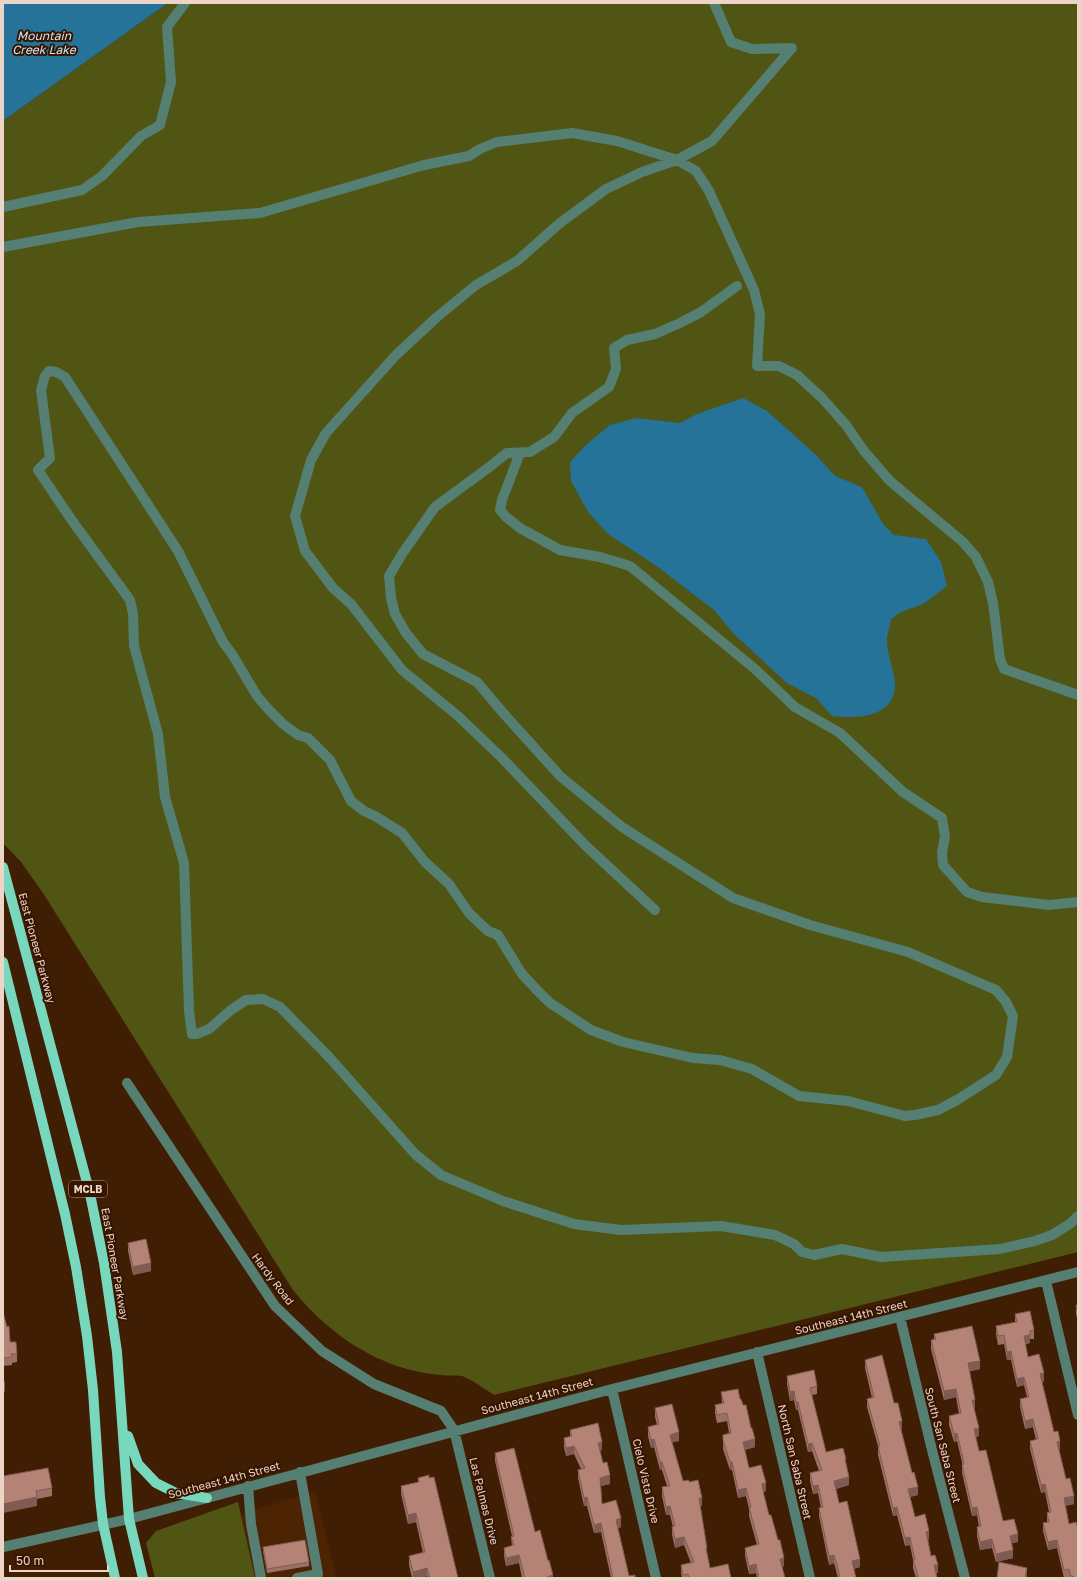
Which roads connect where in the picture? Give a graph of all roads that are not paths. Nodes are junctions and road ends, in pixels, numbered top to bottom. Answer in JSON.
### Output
{"nodes":[{"id":1,"x":185,"y":3,"type":"edge"},
{"id":2,"x":714,"y":3,"type":"edge"},
{"id":3,"x":677,"y":160,"type":"junction"},
{"id":4,"x":3,"y":207,"type":"edge"},
{"id":5,"x":3,"y":247,"type":"edge"},
{"id":6,"x":737,"y":286,"type":"dead end"},
{"id":7,"x":520,"y":453,"type":"junction"},
{"id":8,"x":1078,"y":695,"type":"edge"},
{"id":9,"x":3,"y":867,"type":"edge"},
{"id":10,"x":1078,"y":902,"type":"edge"},
{"id":11,"x":655,"y":910,"type":"dead end"},
{"id":12,"x":3,"y":962,"type":"edge"},
{"id":13,"x":127,"y":1083,"type":"dead end"},
{"id":14,"x":1078,"y":1216,"type":"edge"},
{"id":15,"x":1078,"y":1272,"type":"edge"},
{"id":16,"x":1046,"y":1281,"type":"junction"},
{"id":17,"x":900,"y":1317,"type":"junction"},
{"id":18,"x":757,"y":1352,"type":"junction"},
{"id":19,"x":612,"y":1389,"type":"junction"},
{"id":20,"x":1078,"y":1415,"type":"edge"},
{"id":21,"x":123,"y":1422,"type":"junction"},
{"id":22,"x":454,"y":1430,"type":"junction"},
{"id":23,"x":300,"y":1472,"type":"junction"},
{"id":24,"x":248,"y":1486,"type":"junction"},
{"id":25,"x":207,"y":1498,"type":"junction"},
{"id":26,"x":129,"y":1519,"type":"junction"},
{"id":27,"x":103,"y":1524,"type":"junction"},
{"id":28,"x":3,"y":1547,"type":"edge"},
{"id":29,"x":115,"y":1578,"type":"edge"},
{"id":30,"x":143,"y":1578,"type":"edge"},
{"id":31,"x":260,"y":1578,"type":"edge"},
{"id":32,"x":297,"y":1578,"type":"edge"},
{"id":33,"x":490,"y":1578,"type":"edge"},
{"id":34,"x":656,"y":1578,"type":"edge"},
{"id":35,"x":810,"y":1578,"type":"edge"},
{"id":36,"x":965,"y":1578,"type":"edge"}],
"edges":[{"from":1,"to":4,"type":"street"},
{"from":2,"to":3,"type":"street"},
{"from":3,"to":5,"type":"street"},
{"from":3,"to":8,"type":"street"},
{"from":3,"to":11,"type":"street"},
{"from":6,"to":7,"type":"street"},
{"from":7,"to":10,"type":"street"},
{"from":7,"to":14,"type":"street"},
{"from":9,"to":21,"type":"main road","name":"East Pioneer Parkway","number":"MCLB"},
{"from":12,"to":27,"type":"main road","number":"MCLB"},
{"from":13,"to":22,"type":"street","name":"Hardy Road"},
{"from":15,"to":16,"type":"street","name":"Southeast 14th Street"},
{"from":16,"to":17,"type":"street","name":"Southeast 14th Street"},
{"from":16,"to":20,"type":"street"},
{"from":17,"to":18,"type":"street","name":"Southeast 14th Street"},
{"from":17,"to":36,"type":"street","name":"South San Saba Street"},
{"from":18,"to":19,"type":"street","name":"Southeast 14th Street"},
{"from":18,"to":35,"type":"street","name":"North San Saba Street"},
{"from":19,"to":22,"type":"street","name":"Southeast 14th Street"},
{"from":19,"to":34,"type":"street","name":"Cielo Vista Drive"},
{"from":21,"to":25,"type":"main road"},
{"from":21,"to":26,"type":"main road","name":"East Pioneer Parkway","number":"MCLB"},
{"from":22,"to":23,"type":"street","name":"Southeast 14th Street"},
{"from":22,"to":33,"type":"street","name":"Las Palmas Drive"},
{"from":23,"to":24,"type":"street","name":"Southeast 14th Street"},
{"from":23,"to":32,"type":"street"},
{"from":24,"to":25,"type":"street","name":"Southeast 14th Street"},
{"from":24,"to":31,"type":"street"},
{"from":25,"to":26,"type":"street","name":"Southeast 14th Street"},
{"from":26,"to":27,"type":"street","name":"Southeast 14th Street"},
{"from":26,"to":30,"type":"main road","name":"East Pioneer Parkway"},
{"from":27,"to":28,"type":"street","name":"Southeast 14th Street"},
{"from":27,"to":29,"type":"main road"}]}
